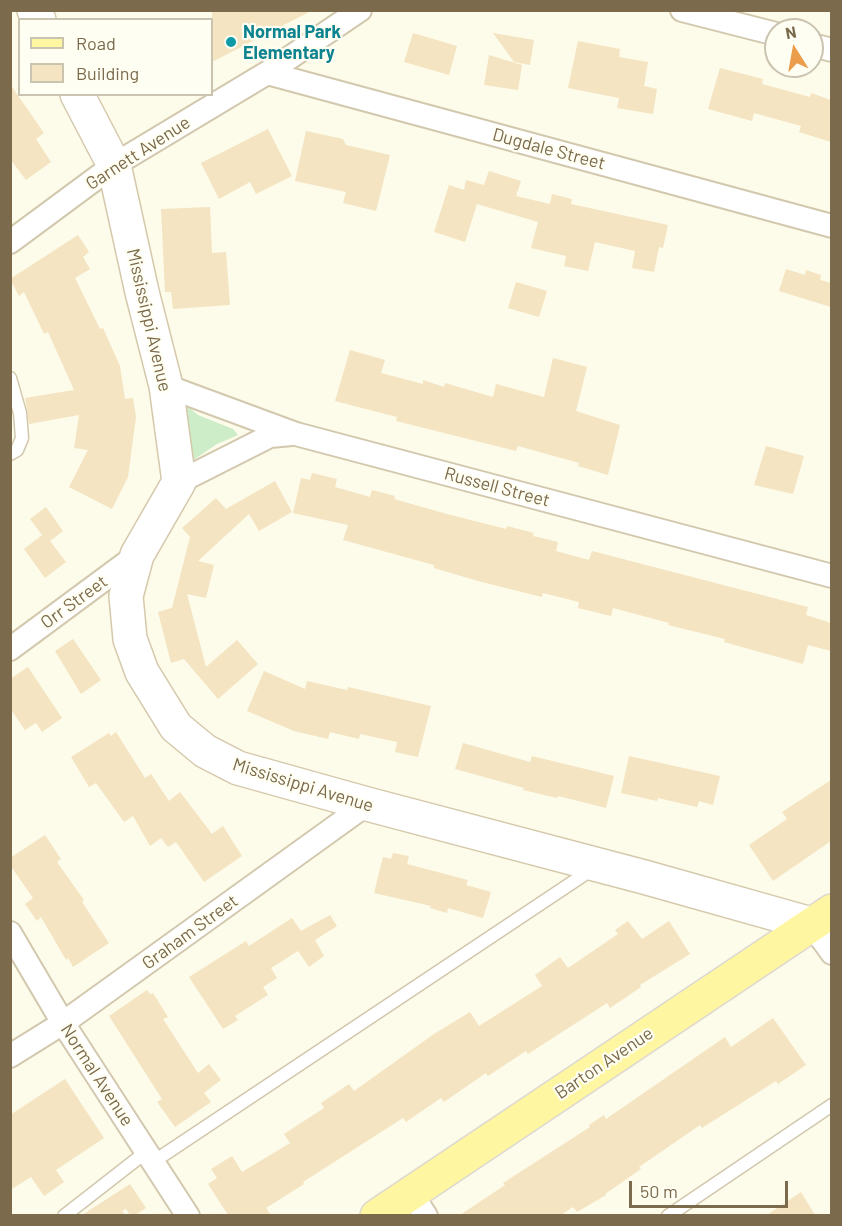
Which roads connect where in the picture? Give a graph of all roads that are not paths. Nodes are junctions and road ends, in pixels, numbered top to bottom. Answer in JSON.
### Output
{"nodes":[{"id":1,"x":360,"y":10,"type":"edge"},
{"id":2,"x":682,"y":10,"type":"edge"},
{"id":3,"x":764,"y":31,"type":"edge"},
{"id":4,"x":267,"y":73,"type":"junction"},
{"id":5,"x":78,"y":96,"type":"edge"},
{"id":6,"x":114,"y":165,"type":"junction"},
{"id":7,"x":831,"y":226,"type":"edge"},
{"id":8,"x":10,"y":242,"type":"edge"},
{"id":9,"x":10,"y":378,"type":"edge"},
{"id":10,"x":166,"y":386,"type":"junction"},
{"id":11,"x":296,"y":434,"type":"junction"},
{"id":12,"x":10,"y":454,"type":"edge"},
{"id":13,"x":179,"y":482,"type":"junction"},
{"id":14,"x":137,"y":555,"type":"junction"},
{"id":15,"x":831,"y":576,"type":"edge"},
{"id":16,"x":10,"y":649,"type":"edge"},
{"id":17,"x":367,"y":804,"type":"junction"},
{"id":18,"x":599,"y":865,"type":"junction"},
{"id":19,"x":821,"y":917,"type":"edge"},
{"id":20,"x":10,"y":933,"type":"edge"},
{"id":21,"x":831,"y":954,"type":"edge"},
{"id":22,"x":63,"y":1023,"type":"junction"},
{"id":23,"x":10,"y":1056,"type":"edge"},
{"id":24,"x":831,"y":1105,"type":"edge"},
{"id":25,"x":150,"y":1157,"type":"junction"},
{"id":26,"x":418,"y":1204,"type":"edge"},
{"id":27,"x":64,"y":1215,"type":"edge"},
{"id":28,"x":188,"y":1215,"type":"edge"},
{"id":29,"x":377,"y":1215,"type":"edge"},
{"id":30,"x":668,"y":1215,"type":"edge"}],
"edges":[{"from":1,"to":4,"type":"street","name":"Garnett Avenue"},
{"from":2,"to":3,"type":"street"},
{"from":4,"to":6,"type":"street","name":"Garnett Avenue"},
{"from":4,"to":7,"type":"street","name":"Dugdale Street"},
{"from":5,"to":6,"type":"street","name":"Mississippi Avenue"},
{"from":6,"to":8,"type":"street","name":"Garnett Avenue"},
{"from":6,"to":10,"type":"street","name":"Mississippi Avenue"},
{"from":9,"to":12,"type":"lane"},
{"from":10,"to":11,"type":"street","name":"Russell Street"},
{"from":10,"to":13,"type":"street","name":"Mississippi Avenue"},
{"from":11,"to":13,"type":"street"},
{"from":11,"to":15,"type":"street","name":"Russell Street"},
{"from":13,"to":14,"type":"street","name":"Mississippi Avenue"},
{"from":14,"to":16,"type":"street","name":"Orr Street"},
{"from":14,"to":17,"type":"street","name":"Mississippi Avenue"},
{"from":17,"to":18,"type":"street","name":"Mississippi Avenue"},
{"from":17,"to":22,"type":"street","name":"Graham Street"},
{"from":18,"to":19,"type":"street","name":"Mississippi Avenue"},
{"from":18,"to":25,"type":"lane"},
{"from":19,"to":21,"type":"street"},
{"from":19,"to":26,"type":"main road","name":"Barton Avenue"},
{"from":20,"to":22,"type":"street","name":"Normal Avenue"},
{"from":22,"to":23,"type":"street","name":"Graham Street"},
{"from":22,"to":25,"type":"street","name":"Normal Avenue"},
{"from":24,"to":30,"type":"lane"},
{"from":25,"to":27,"type":"lane"},
{"from":25,"to":28,"type":"street","name":"Normal Avenue"},
{"from":26,"to":29,"type":"main road","name":"Barton Avenue"}]}
